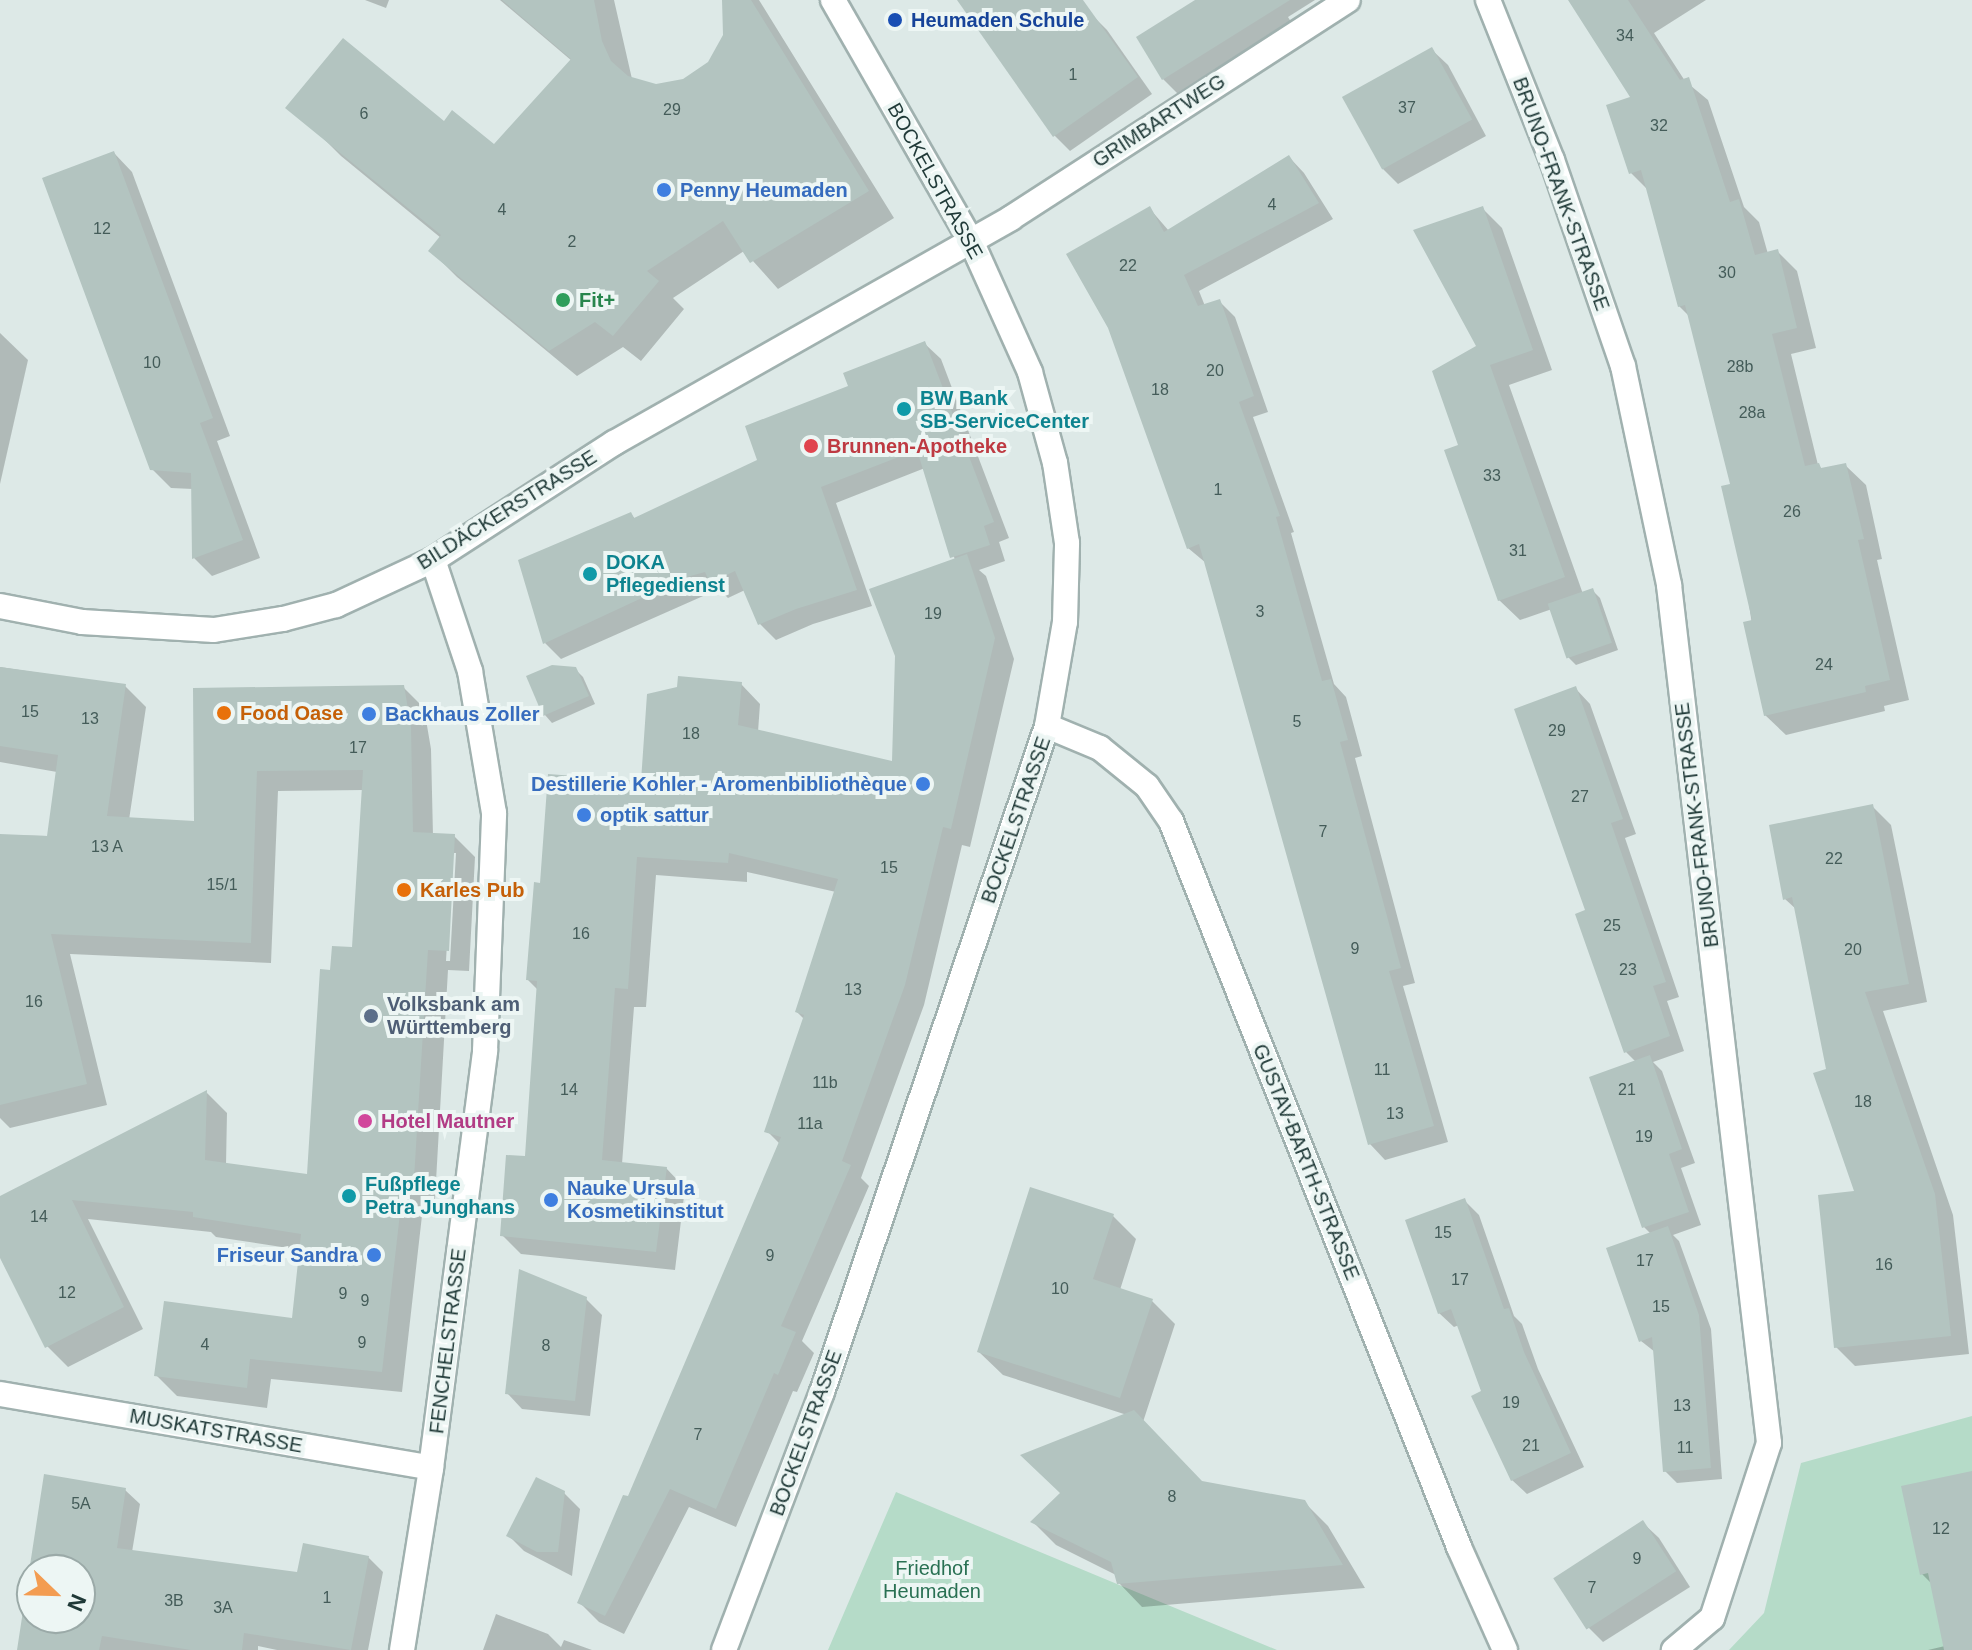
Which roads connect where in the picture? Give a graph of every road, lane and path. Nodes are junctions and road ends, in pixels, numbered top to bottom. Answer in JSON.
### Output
{"nodes":[{"id":1,"x":833,"y":0,"type":"edge"},
{"id":2,"x":1348,"y":0,"type":"edge"},
{"id":3,"x":1488,"y":0,"type":"edge"},
{"id":4,"x":971,"y":241,"type":"junction"},
{"id":5,"x":433,"y":560,"type":"junction"},
{"id":6,"x":0,"y":606,"type":"edge"},
{"id":7,"x":1047,"y":726,"type":"junction"},
{"id":8,"x":0,"y":1394,"type":"edge"},
{"id":9,"x":431,"y":1468,"type":"junction"},
{"id":10,"x":402,"y":1650,"type":"edge"},
{"id":11,"x":724,"y":1650,"type":"edge"},
{"id":12,"x":1505,"y":1650,"type":"edge"},
{"id":13,"x":1674,"y":1650,"type":"edge"}],
"edges":[{"from":1,"to":4,"type":"street","name":"BOCKELSTRASSE"},
{"from":2,"to":4,"type":"street","name":"GRIMBARTWEG"},
{"from":3,"to":13,"type":"street","name":"BRUNO-FRANK-STRASSE"},
{"from":4,"to":5,"type":"street","name":"BILDÄCKERSTRASSE"},
{"from":4,"to":7,"type":"street","name":"BOCKELSTRASSE"},
{"from":5,"to":6,"type":"street","name":"BILDÄCKERSTRASSE"},
{"from":5,"to":9,"type":"street","name":"FENCHELSTRASSE"},
{"from":7,"to":11,"type":"street","name":"BOCKELSTRASSE"},
{"from":7,"to":12,"type":"street","name":"GUSTAV-BARTH-STRASSE"},
{"from":8,"to":9,"type":"street","name":"MUSKATSTRASSE"},
{"from":9,"to":10,"type":"street","name":"FENCHELSTRASSE"}]}
